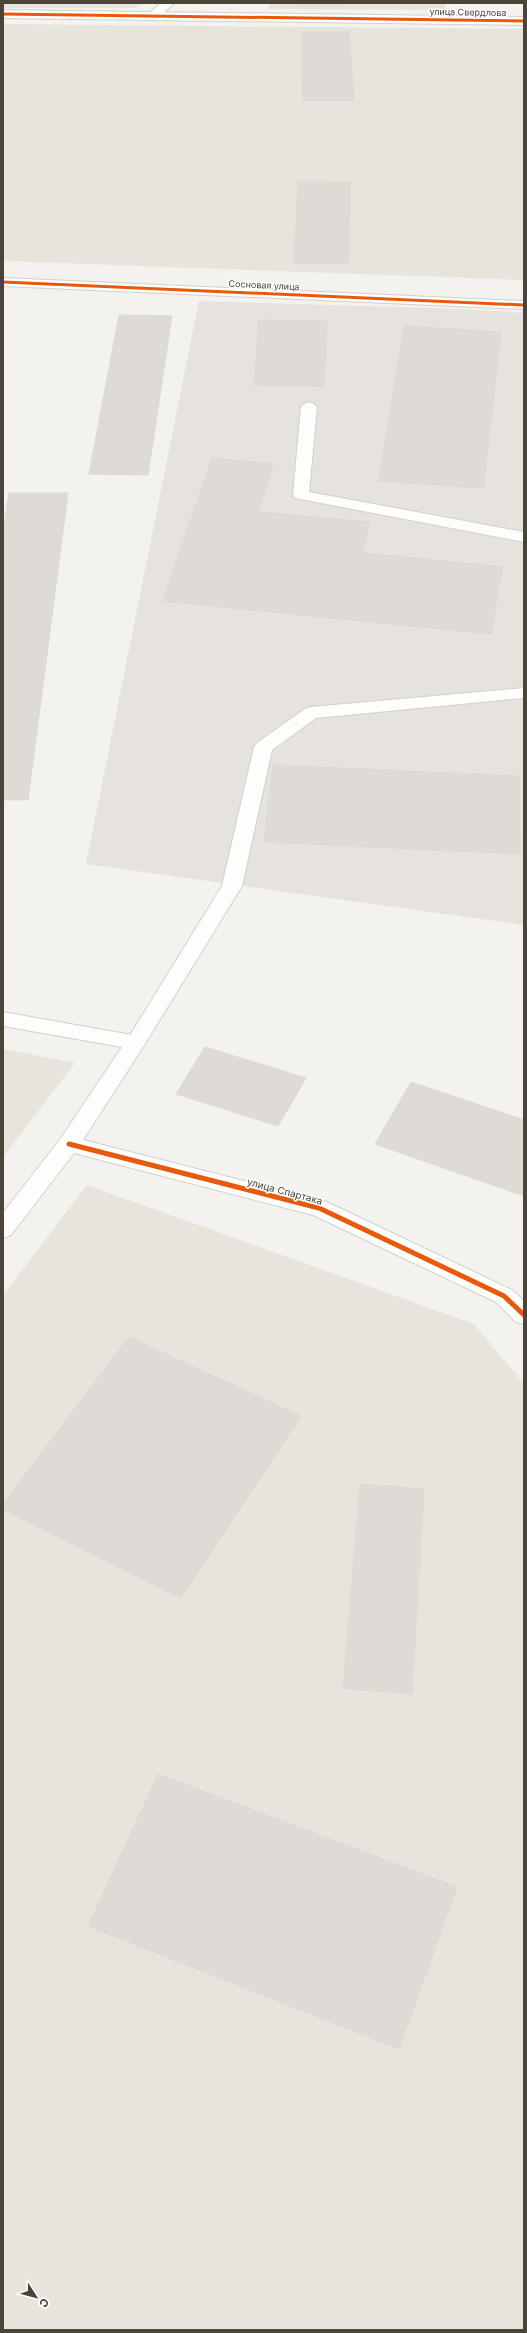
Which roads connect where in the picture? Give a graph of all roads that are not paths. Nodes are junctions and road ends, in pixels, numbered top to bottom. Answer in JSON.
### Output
{"nodes":[{"id":1,"x":169,"y":3,"type":"edge"},
{"id":2,"x":3,"y":14,"type":"edge"},
{"id":3,"x":153,"y":15,"type":"junction"},
{"id":4,"x":524,"y":22,"type":"edge"},
{"id":5,"x":3,"y":282,"type":"edge"},
{"id":6,"x":524,"y":305,"type":"edge"},
{"id":7,"x":309,"y":407,"type":"dead end"},
{"id":8,"x":524,"y":537,"type":"edge"},
{"id":9,"x":524,"y":693,"type":"edge"},
{"id":10,"x":3,"y":1019,"type":"edge"},
{"id":11,"x":136,"y":1042,"type":"junction"},
{"id":12,"x":69,"y":1144,"type":"junction"},
{"id":13,"x":3,"y":1229,"type":"edge"},
{"id":14,"x":524,"y":1315,"type":"edge"}],
"edges":[{"from":1,"to":3,"type":"street"},
{"from":2,"to":3,"type":"street","name":"улица Свердлова"},
{"from":3,"to":4,"type":"street","name":"улица Свердлова"},
{"from":5,"to":6,"type":"street","name":"Сосновая улица"},
{"from":7,"to":8,"type":"street"},
{"from":9,"to":11,"type":"street"},
{"from":10,"to":11,"type":"street"},
{"from":11,"to":12,"type":"street"},
{"from":12,"to":13,"type":"street"},
{"from":12,"to":14,"type":"street","name":"улица Спартака"}]}
